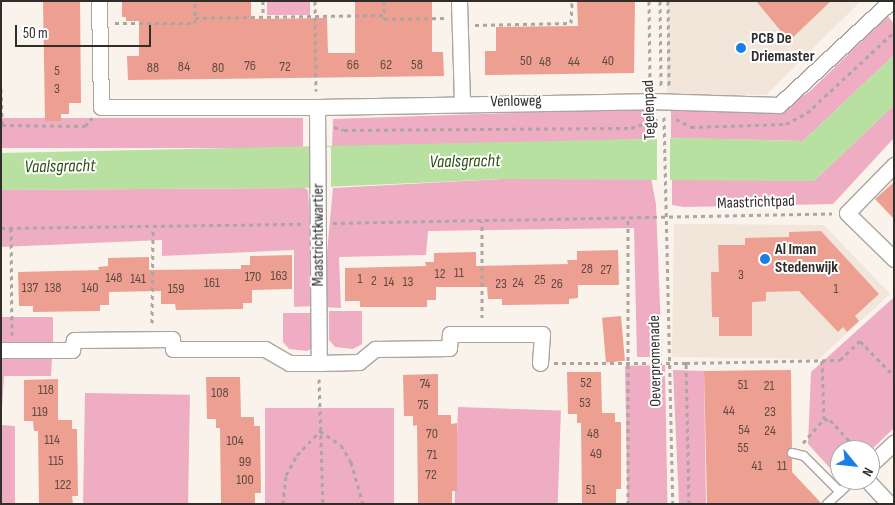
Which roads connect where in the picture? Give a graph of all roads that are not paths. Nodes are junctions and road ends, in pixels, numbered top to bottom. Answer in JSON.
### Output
{"nodes":[{"id":1,"x":99,"y":1,"type":"edge"},
{"id":2,"x":460,"y":1,"type":"edge"},
{"id":3,"x":891,"y":3,"type":"edge"},
{"id":4,"x":462,"y":103,"type":"junction"},
{"id":5,"x":317,"y":107,"type":"junction"},
{"id":6,"x":894,"y":165,"type":"edge"},
{"id":7,"x":894,"y":259,"type":"edge"},
{"id":8,"x":7,"y":350,"type":"edge"},
{"id":9,"x":319,"y":363,"type":"junction"},
{"id":10,"x":540,"y":363,"type":"road end"},
{"id":11,"x":894,"y":443,"type":"edge"},
{"id":12,"x":795,"y":453,"type":"road end"},
{"id":13,"x":880,"y":456,"type":"edge"},
{"id":14,"x":876,"y":490,"type":"edge"},
{"id":15,"x":840,"y":492,"type":"joint"},
{"id":16,"x":827,"y":504,"type":"edge"},
{"id":17,"x":889,"y":504,"type":"edge"}],
"edges":[{"from":1,"to":5,"type":"street","name":"Venloweg"},
{"from":2,"to":4,"type":"street"},
{"from":3,"to":4,"type":"street","name":"Venloweg"},
{"from":4,"to":5,"type":"street","name":"Venloweg"},
{"from":5,"to":9,"type":"street","name":"Maastrichtkwartier"},
{"from":6,"to":7,"type":"street"},
{"from":8,"to":9,"type":"street"},
{"from":9,"to":10,"type":"street"},
{"from":11,"to":13,"type":"street"},
{"from":12,"to":15,"type":"lane"},
{"from":14,"to":17,"type":"street"},
{"from":15,"to":16,"type":"lane"}]}
